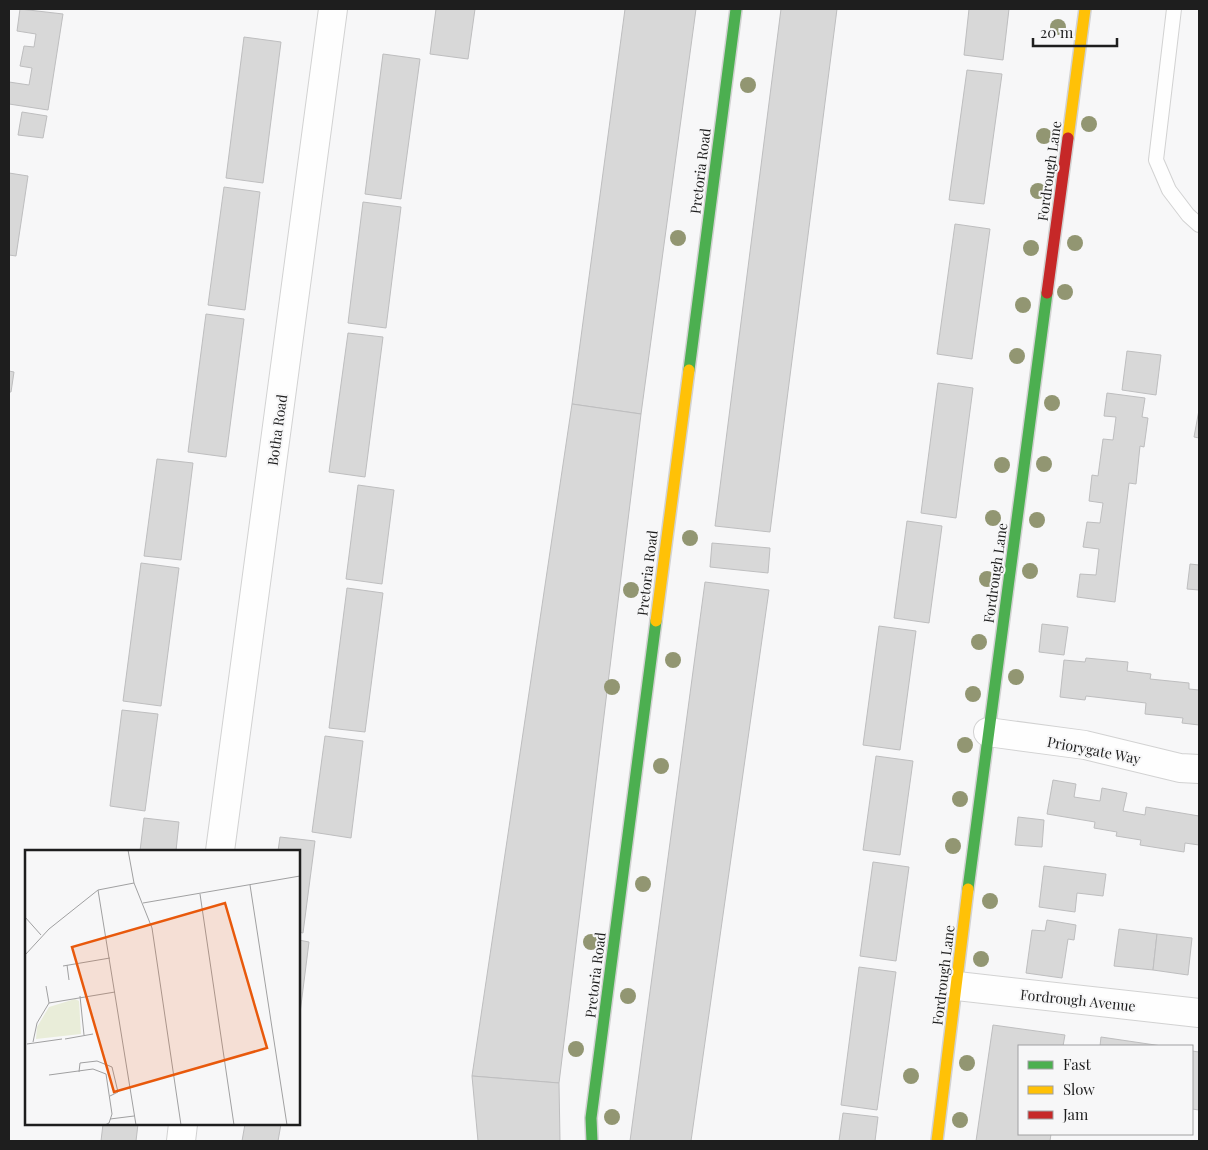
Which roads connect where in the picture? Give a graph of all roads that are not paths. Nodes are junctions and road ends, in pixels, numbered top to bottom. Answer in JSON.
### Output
{"nodes":[{"id":1,"x":333,"y":9,"type":"edge"},
{"id":2,"x":736,"y":9,"type":"edge"},
{"id":3,"x":1086,"y":9,"type":"edge"},
{"id":4,"x":1174,"y":9,"type":"edge"},
{"id":5,"x":1199,"y":225,"type":"edge"},
{"id":6,"x":988,"y":732,"type":"junction"},
{"id":7,"x":1199,"y":769,"type":"edge"},
{"id":8,"x":220,"y":850,"type":"edge"},
{"id":9,"x":957,"y":986,"type":"junction"},
{"id":10,"x":1199,"y":1014,"type":"edge"},
{"id":11,"x":183,"y":1125,"type":"edge"},
{"id":12,"x":181,"y":1141,"type":"edge"},
{"id":13,"x":592,"y":1141,"type":"edge"},
{"id":14,"x":937,"y":1141,"type":"edge"}],
"edges":[{"from":1,"to":8,"type":"street","name":"Botha Road"},
{"from":2,"to":13,"type":"street","name":"Pretoria Road"},
{"from":3,"to":6,"type":"street","name":"Fordrough Lane"},
{"from":4,"to":5,"type":"lane"},
{"from":6,"to":7,"type":"street","name":"Priorygate Way"},
{"from":6,"to":9,"type":"street","name":"Fordrough Lane"},
{"from":9,"to":10,"type":"street","name":"Fordrough Avenue"},
{"from":9,"to":14,"type":"street","name":"Fordrough Lane"},
{"from":11,"to":12,"type":"street"}]}
